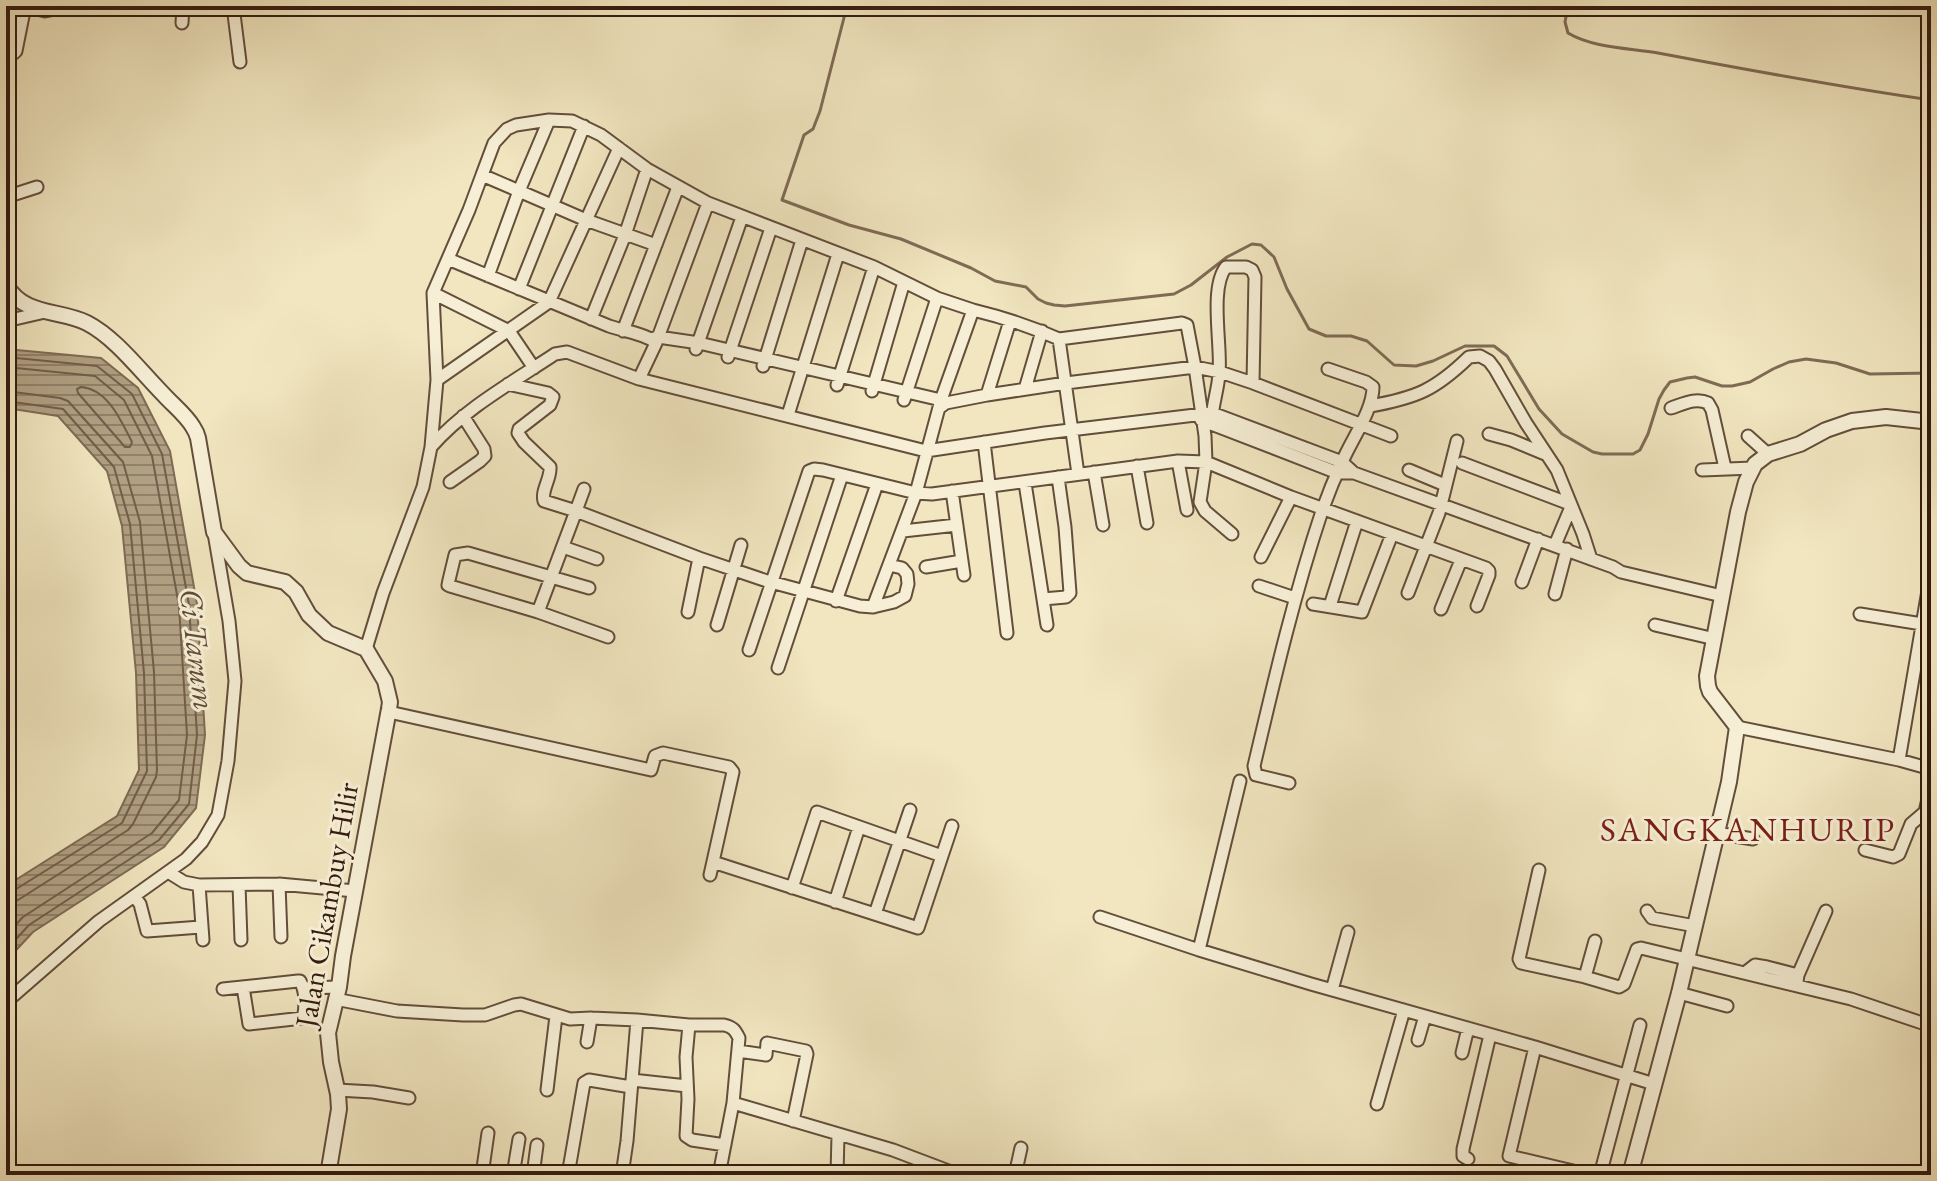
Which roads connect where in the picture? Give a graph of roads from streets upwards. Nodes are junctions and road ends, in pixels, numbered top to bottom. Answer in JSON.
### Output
{"nodes":[{"id":1,"x":25,"y":6,"type":"edge"},
{"id":2,"x":71,"y":6,"type":"edge"},
{"id":3,"x":183,"y":6,"type":"edge"},
{"id":4,"x":233,"y":6,"type":"edge"},
{"id":5,"x":182,"y":23,"type":"dead end"},
{"id":6,"x":6,"y":52,"type":"edge"},
{"id":7,"x":240,"y":62,"type":"dead end"},
{"id":8,"x":549,"y":120,"type":"junction"},
{"id":9,"x":584,"y":126,"type":"junction"},
{"id":10,"x":619,"y":148,"type":"junction"},
{"id":11,"x":647,"y":169,"type":"junction"},
{"id":12,"x":482,"y":175,"type":"junction"},
{"id":13,"x":37,"y":187,"type":"dead end"},
{"id":14,"x":678,"y":187,"type":"junction"},
{"id":15,"x":519,"y":191,"type":"junction"},
{"id":16,"x":6,"y":197,"type":"edge"},
{"id":17,"x":708,"y":203,"type":"junction"},
{"id":18,"x":552,"y":206,"type":"junction"},
{"id":19,"x":742,"y":217,"type":"junction"},
{"id":20,"x":586,"y":220,"type":"junction"},
{"id":21,"x":771,"y":228,"type":"junction"},
{"id":22,"x":625,"y":235,"type":"junction"},
{"id":23,"x":802,"y":240,"type":"junction"},
{"id":24,"x":656,"y":245,"type":"junction"},
{"id":25,"x":838,"y":254,"type":"junction"},
{"id":26,"x":448,"y":259,"type":"junction"},
{"id":27,"x":874,"y":267,"type":"junction"},
{"id":28,"x":488,"y":276,"type":"junction"},
{"id":29,"x":904,"y":282,"type":"junction"},
{"id":30,"x":6,"y":285,"type":"edge"},
{"id":31,"x":519,"y":289,"type":"junction"},
{"id":32,"x":433,"y":293,"type":"junction"},
{"id":33,"x":937,"y":298,"type":"junction"},
{"id":34,"x":549,"y":302,"type":"junction"},
{"id":35,"x":973,"y":310,"type":"junction"},
{"id":36,"x":45,"y":312,"type":"junction"},
{"id":37,"x":591,"y":319,"type":"junction"},
{"id":38,"x":6,"y":321,"type":"edge"},
{"id":39,"x":1010,"y":321,"type":"junction"},
{"id":40,"x":509,"y":331,"type":"junction"},
{"id":41,"x":623,"y":331,"type":"junction"},
{"id":42,"x":1042,"y":331,"type":"junction"},
{"id":43,"x":655,"y":339,"type":"junction"},
{"id":44,"x":1059,"y":339,"type":"junction"},
{"id":45,"x":698,"y":346,"type":"junction"},
{"id":46,"x":729,"y":354,"type":"junction"},
{"id":47,"x":764,"y":363,"type":"junction"},
{"id":48,"x":1195,"y":367,"type":"junction"},
{"id":49,"x":534,"y":368,"type":"junction"},
{"id":50,"x":803,"y":369,"type":"junction"},
{"id":51,"x":1328,"y":369,"type":"dead end"},
{"id":52,"x":1220,"y":372,"type":"junction"},
{"id":53,"x":639,"y":379,"type":"junction"},
{"id":54,"x":437,"y":380,"type":"junction"},
{"id":55,"x":839,"y":381,"type":"junction"},
{"id":56,"x":1066,"y":383,"type":"junction"},
{"id":57,"x":1253,"y":383,"type":"junction"},
{"id":58,"x":508,"y":384,"type":"junction"},
{"id":59,"x":873,"y":388,"type":"junction"},
{"id":60,"x":1025,"y":389,"type":"junction"},
{"id":61,"x":987,"y":395,"type":"junction"},
{"id":62,"x":905,"y":396,"type":"junction"},
{"id":63,"x":942,"y":404,"type":"junction"},
{"id":64,"x":1370,"y":406,"type":"junction"},
{"id":65,"x":1671,"y":408,"type":"dead end"},
{"id":66,"x":788,"y":415,"type":"junction"},
{"id":67,"x":463,"y":416,"type":"junction"},
{"id":68,"x":1205,"y":418,"type":"junction"},
{"id":69,"x":1931,"y":422,"type":"edge"},
{"id":70,"x":1360,"y":424,"type":"junction"},
{"id":71,"x":1073,"y":430,"type":"junction"},
{"id":72,"x":1489,"y":434,"type":"dead end"},
{"id":73,"x":1391,"y":436,"type":"dead end"},
{"id":74,"x":1748,"y":436,"type":"dead end"},
{"id":75,"x":1457,"y":441,"type":"dead end"},
{"id":76,"x":984,"y":442,"type":"junction"},
{"id":77,"x":431,"y":447,"type":"junction"},
{"id":78,"x":926,"y":451,"type":"junction"},
{"id":79,"x":1545,"y":454,"type":"junction"},
{"id":80,"x":1768,"y":454,"type":"junction"},
{"id":81,"x":1178,"y":461,"type":"junction"},
{"id":82,"x":1206,"y":462,"type":"junction"},
{"id":83,"x":1462,"y":463,"type":"dead end"},
{"id":84,"x":1137,"y":466,"type":"junction"},
{"id":85,"x":1340,"y":467,"type":"junction"},
{"id":86,"x":1725,"y":468,"type":"junction"},
{"id":87,"x":1753,"y":468,"type":"junction"},
{"id":88,"x":1409,"y":470,"type":"dead end"},
{"id":89,"x":1702,"y":470,"type":"dead end"},
{"id":90,"x":1094,"y":472,"type":"junction"},
{"id":91,"x":1078,"y":474,"type":"junction"},
{"id":92,"x":842,"y":475,"type":"junction"},
{"id":93,"x":1058,"y":477,"type":"junction"},
{"id":94,"x":450,"y":482,"type":"dead end"},
{"id":95,"x":1025,"y":483,"type":"junction"},
{"id":96,"x":877,"y":484,"type":"junction"},
{"id":97,"x":1445,"y":485,"type":"junction"},
{"id":98,"x":989,"y":486,"type":"junction"},
{"id":99,"x":584,"y":489,"type":"dead end"},
{"id":100,"x":952,"y":491,"type":"junction"},
{"id":101,"x":916,"y":493,"type":"junction"},
{"id":102,"x":1291,"y":497,"type":"junction"},
{"id":103,"x":1440,"y":504,"type":"junction"},
{"id":104,"x":1570,"y":506,"type":"junction"},
{"id":105,"x":1323,"y":509,"type":"junction"},
{"id":106,"x":1187,"y":510,"type":"dead end"},
{"id":107,"x":576,"y":511,"type":"junction"},
{"id":108,"x":1357,"y":521,"type":"junction"},
{"id":109,"x":1147,"y":523,"type":"dead end"},
{"id":110,"x":957,"y":525,"type":"junction"},
{"id":111,"x":1103,"y":525,"type":"dead end"},
{"id":112,"x":903,"y":531,"type":"junction"},
{"id":113,"x":214,"y":532,"type":"junction"},
{"id":114,"x":1232,"y":534,"type":"dead end"},
{"id":115,"x":1392,"y":534,"type":"junction"},
{"id":116,"x":1538,"y":539,"type":"junction"},
{"id":117,"x":741,"y":545,"type":"dead end"},
{"id":118,"x":563,"y":547,"type":"junction"},
{"id":119,"x":1426,"y":547,"type":"junction"},
{"id":120,"x":1561,"y":547,"type":"junction"},
{"id":121,"x":1261,"y":557,"type":"dead end"},
{"id":122,"x":699,"y":558,"type":"junction"},
{"id":123,"x":597,"y":559,"type":"dead end"},
{"id":124,"x":1591,"y":559,"type":"junction"},
{"id":125,"x":1461,"y":560,"type":"junction"},
{"id":126,"x":962,"y":561,"type":"junction"},
{"id":127,"x":889,"y":565,"type":"junction"},
{"id":128,"x":926,"y":567,"type":"dead end"},
{"id":129,"x":733,"y":569,"type":"junction"},
{"id":130,"x":1931,"y":573,"type":"edge"},
{"id":131,"x":964,"y":575,"type":"dead end"},
{"id":132,"x":551,"y":577,"type":"junction"},
{"id":133,"x":772,"y":582,"type":"junction"},
{"id":134,"x":1522,"y":582,"type":"dead end"},
{"id":135,"x":1259,"y":586,"type":"dead end"},
{"id":136,"x":589,"y":588,"type":"dead end"},
{"id":137,"x":804,"y":592,"type":"junction"},
{"id":138,"x":1408,"y":593,"type":"dead end"},
{"id":139,"x":1722,"y":593,"type":"junction"},
{"id":140,"x":1555,"y":594,"type":"dead end"},
{"id":141,"x":1295,"y":598,"type":"junction"},
{"id":142,"x":1043,"y":599,"type":"junction"},
{"id":143,"x":836,"y":601,"type":"junction"},
{"id":144,"x":1313,"y":604,"type":"dead end"},
{"id":145,"x":1330,"y":606,"type":"junction"},
{"id":146,"x":1477,"y":606,"type":"dead end"},
{"id":147,"x":873,"y":607,"type":"junction"},
{"id":148,"x":1441,"y":609,"type":"dead end"},
{"id":149,"x":538,"y":612,"type":"junction"},
{"id":150,"x":688,"y":612,"type":"dead end"},
{"id":151,"x":1860,"y":614,"type":"dead end"},
{"id":152,"x":1922,"y":624,"type":"junction"},
{"id":153,"x":717,"y":625,"type":"dead end"},
{"id":154,"x":1047,"y":625,"type":"dead end"},
{"id":155,"x":1655,"y":625,"type":"dead end"},
{"id":156,"x":1007,"y":633,"type":"dead end"},
{"id":157,"x":608,"y":637,"type":"dead end"},
{"id":158,"x":1715,"y":639,"type":"junction"},
{"id":159,"x":362,"y":647,"type":"junction"},
{"id":160,"x":749,"y":650,"type":"dead end"},
{"id":161,"x":778,"y":668,"type":"dead end"},
{"id":162,"x":389,"y":712,"type":"junction"},
{"id":163,"x":1737,"y":727,"type":"junction"},
{"id":164,"x":1899,"y":760,"type":"junction"},
{"id":165,"x":1931,"y":769,"type":"edge"},
{"id":166,"x":1240,"y":781,"type":"dead end"},
{"id":167,"x":1289,"y":783,"type":"dead end"},
{"id":168,"x":1931,"y":786,"type":"edge"},
{"id":169,"x":910,"y":810,"type":"dead end"},
{"id":170,"x":952,"y":826,"type":"dead end"},
{"id":171,"x":859,"y":827,"type":"junction"},
{"id":172,"x":1716,"y":833,"type":"junction"},
{"id":173,"x":1753,"y":839,"type":"dead end"},
{"id":174,"x":899,"y":841,"type":"junction"},
{"id":175,"x":1865,"y":850,"type":"dead end"},
{"id":176,"x":942,"y":856,"type":"junction"},
{"id":177,"x":713,"y":862,"type":"junction"},
{"id":178,"x":1539,"y":870,"type":"dead end"},
{"id":179,"x":168,"y":872,"type":"junction"},
{"id":180,"x":710,"y":875,"type":"dead end"},
{"id":181,"x":279,"y":884,"type":"junction"},
{"id":182,"x":199,"y":885,"type":"junction"},
{"id":183,"x":239,"y":885,"type":"junction"},
{"id":184,"x":792,"y":888,"type":"junction"},
{"id":185,"x":355,"y":891,"type":"junction"},
{"id":186,"x":134,"y":896,"type":"junction"},
{"id":187,"x":835,"y":902,"type":"junction"},
{"id":188,"x":1647,"y":911,"type":"dead end"},
{"id":189,"x":1826,"y":911,"type":"dead end"},
{"id":190,"x":875,"y":914,"type":"junction"},
{"id":191,"x":1100,"y":917,"type":"dead end"},
{"id":192,"x":1695,"y":926,"type":"junction"},
{"id":193,"x":1348,"y":932,"type":"dead end"},
{"id":194,"x":281,"y":937,"type":"dead end"},
{"id":195,"x":241,"y":940,"type":"dead end"},
{"id":196,"x":1595,"y":941,"type":"dead end"},
{"id":197,"x":1199,"y":950,"type":"junction"},
{"id":198,"x":1686,"y":960,"type":"junction"},
{"id":199,"x":1585,"y":977,"type":"junction"},
{"id":200,"x":1798,"y":980,"type":"junction"},
{"id":201,"x":243,"y":987,"type":"junction"},
{"id":202,"x":304,"y":988,"type":"junction"},
{"id":203,"x":223,"y":989,"type":"dead end"},
{"id":204,"x":1332,"y":990,"type":"junction"},
{"id":205,"x":337,"y":993,"type":"junction"},
{"id":206,"x":1679,"y":993,"type":"junction"},
{"id":207,"x":6,"y":1002,"type":"edge"},
{"id":208,"x":1727,"y":1006,"type":"dead end"},
{"id":209,"x":1404,"y":1010,"type":"junction"},
{"id":210,"x":556,"y":1016,"type":"junction"},
{"id":211,"x":1425,"y":1016,"type":"junction"},
{"id":212,"x":591,"y":1018,"type":"junction"},
{"id":213,"x":637,"y":1020,"type":"junction"},
{"id":214,"x":689,"y":1025,"type":"junction"},
{"id":215,"x":1640,"y":1025,"type":"dead end"},
{"id":216,"x":1931,"y":1026,"type":"edge"},
{"id":217,"x":1468,"y":1028,"type":"junction"},
{"id":218,"x":1490,"y":1035,"type":"junction"},
{"id":219,"x":1418,"y":1040,"type":"dead end"},
{"id":220,"x":587,"y":1042,"type":"dead end"},
{"id":221,"x":1535,"y":1047,"type":"junction"},
{"id":222,"x":738,"y":1051,"type":"junction"},
{"id":223,"x":1462,"y":1053,"type":"dead end"},
{"id":224,"x":1628,"y":1076,"type":"junction"},
{"id":225,"x":632,"y":1083,"type":"junction"},
{"id":226,"x":1654,"y":1084,"type":"junction"},
{"id":227,"x":687,"y":1086,"type":"junction"},
{"id":228,"x":337,"y":1090,"type":"junction"},
{"id":229,"x":547,"y":1090,"type":"dead end"},
{"id":230,"x":409,"y":1098,"type":"dead end"},
{"id":231,"x":733,"y":1103,"type":"junction"},
{"id":232,"x":1377,"y":1104,"type":"dead end"},
{"id":233,"x":793,"y":1121,"type":"junction"},
{"id":234,"x":488,"y":1133,"type":"dead end"},
{"id":235,"x":838,"y":1135,"type":"junction"},
{"id":236,"x":519,"y":1139,"type":"dead end"},
{"id":237,"x":537,"y":1145,"type":"dead end"},
{"id":238,"x":725,"y":1145,"type":"junction"},
{"id":239,"x":1021,"y":1148,"type":"dead end"},
{"id":240,"x":1468,"y":1159,"type":"dead end"},
{"id":241,"x":328,"y":1175,"type":"edge"},
{"id":242,"x":482,"y":1175,"type":"edge"},
{"id":243,"x":513,"y":1175,"type":"edge"},
{"id":244,"x":533,"y":1175,"type":"edge"},
{"id":245,"x":568,"y":1175,"type":"edge"},
{"id":246,"x":622,"y":1175,"type":"edge"},
{"id":247,"x":719,"y":1175,"type":"edge"},
{"id":248,"x":837,"y":1175,"type":"edge"},
{"id":249,"x":959,"y":1175,"type":"edge"},
{"id":250,"x":1015,"y":1175,"type":"edge"},
{"id":251,"x":1590,"y":1175,"type":"edge"},
{"id":252,"x":1600,"y":1175,"type":"edge"},
{"id":253,"x":1630,"y":1175,"type":"edge"}],
"edges":[{"from":1,"to":2,"type":"street"},
{"from":1,"to":6,"type":"street"},
{"from":3,"to":5,"type":"street"},
{"from":4,"to":7,"type":"street"},
{"from":8,"to":9,"type":"street"},
{"from":8,"to":12,"type":"street"},
{"from":8,"to":15,"type":"street"},
{"from":9,"to":10,"type":"street"},
{"from":9,"to":18,"type":"street"},
{"from":10,"to":11,"type":"street"},
{"from":10,"to":20,"type":"street"},
{"from":11,"to":14,"type":"street"},
{"from":11,"to":22,"type":"street"},
{"from":12,"to":15,"type":"street"},
{"from":12,"to":26,"type":"street"},
{"from":13,"to":16,"type":"street"},
{"from":14,"to":17,"type":"street"},
{"from":14,"to":24,"type":"street"},
{"from":15,"to":18,"type":"street"},
{"from":15,"to":28,"type":"street"},
{"from":17,"to":19,"type":"street"},
{"from":17,"to":43,"type":"street"},
{"from":18,"to":20,"type":"street"},
{"from":18,"to":31,"type":"street"},
{"from":19,"to":21,"type":"street"},
{"from":19,"to":45,"type":"street"},
{"from":20,"to":22,"type":"street"},
{"from":20,"to":34,"type":"street"},
{"from":21,"to":23,"type":"street"},
{"from":21,"to":46,"type":"street"},
{"from":22,"to":24,"type":"street"},
{"from":22,"to":37,"type":"street"},
{"from":23,"to":25,"type":"street"},
{"from":23,"to":47,"type":"street"},
{"from":24,"to":41,"type":"street"},
{"from":25,"to":27,"type":"street"},
{"from":25,"to":50,"type":"street"},
{"from":26,"to":28,"type":"street"},
{"from":26,"to":32,"type":"street"},
{"from":27,"to":29,"type":"street"},
{"from":27,"to":55,"type":"street"},
{"from":28,"to":31,"type":"street"},
{"from":29,"to":33,"type":"street"},
{"from":29,"to":59,"type":"street"},
{"from":30,"to":36,"type":"street"},
{"from":31,"to":34,"type":"street"},
{"from":32,"to":40,"type":"street"},
{"from":32,"to":54,"type":"street"},
{"from":33,"to":35,"type":"street"},
{"from":33,"to":62,"type":"street"},
{"from":34,"to":37,"type":"street"},
{"from":34,"to":40,"type":"street"},
{"from":35,"to":39,"type":"street"},
{"from":35,"to":63,"type":"street"},
{"from":36,"to":38,"type":"street"},
{"from":36,"to":113,"type":"street"},
{"from":37,"to":41,"type":"street"},
{"from":39,"to":42,"type":"street"},
{"from":39,"to":61,"type":"street"},
{"from":40,"to":49,"type":"street"},
{"from":40,"to":54,"type":"street"},
{"from":41,"to":43,"type":"street"},
{"from":42,"to":44,"type":"street"},
{"from":42,"to":60,"type":"street"},
{"from":43,"to":45,"type":"street"},
{"from":43,"to":53,"type":"street"},
{"from":44,"to":48,"type":"street"},
{"from":44,"to":56,"type":"street"},
{"from":45,"to":46,"type":"street"},
{"from":46,"to":47,"type":"street"},
{"from":47,"to":50,"type":"street"},
{"from":48,"to":52,"type":"street"},
{"from":48,"to":56,"type":"street"},
{"from":48,"to":68,"type":"street"},
{"from":49,"to":53,"type":"street"},
{"from":49,"to":58,"type":"street"},
{"from":50,"to":55,"type":"street"},
{"from":50,"to":66,"type":"street"},
{"from":51,"to":64,"type":"street"},
{"from":52,"to":57,"type":"street"},
{"from":52,"to":57,"type":"street"},
{"from":52,"to":68,"type":"street"},
{"from":53,"to":66,"type":"street"},
{"from":54,"to":77,"type":"street"},
{"from":55,"to":59,"type":"street"},
{"from":56,"to":60,"type":"street"},
{"from":56,"to":71,"type":"street"},
{"from":57,"to":70,"type":"street"},
{"from":58,"to":67,"type":"street"},
{"from":58,"to":107,"type":"street"},
{"from":59,"to":62,"type":"street"},
{"from":60,"to":61,"type":"street"},
{"from":61,"to":63,"type":"street"},
{"from":62,"to":63,"type":"street"},
{"from":63,"to":78,"type":"street"},
{"from":64,"to":70,"type":"street"},
{"from":64,"to":79,"type":"street"},
{"from":65,"to":86,"type":"street"},
{"from":66,"to":78,"type":"street"},
{"from":67,"to":77,"type":"street"},
{"from":67,"to":94,"type":"street"},
{"from":68,"to":71,"type":"street"},
{"from":68,"to":82,"type":"street"},
{"from":68,"to":85,"type":"street"},
{"from":69,"to":80,"type":"street"},
{"from":70,"to":73,"type":"street"},
{"from":70,"to":85,"type":"street"},
{"from":71,"to":76,"type":"street"},
{"from":71,"to":91,"type":"street"},
{"from":72,"to":79,"type":"street"},
{"from":74,"to":80,"type":"street"},
{"from":75,"to":97,"type":"street"},
{"from":76,"to":78,"type":"street"},
{"from":76,"to":98,"type":"street"},
{"from":77,"to":159,"type":"street"},
{"from":78,"to":101,"type":"street"},
{"from":79,"to":104,"type":"street"},
{"from":80,"to":87,"type":"street"},
{"from":81,"to":82,"type":"street"},
{"from":81,"to":84,"type":"street"},
{"from":81,"to":106,"type":"street"},
{"from":82,"to":102,"type":"street"},
{"from":82,"to":114,"type":"street"},
{"from":83,"to":104,"type":"street"},
{"from":84,"to":90,"type":"street"},
{"from":84,"to":109,"type":"street"},
{"from":85,"to":103,"type":"street"},
{"from":85,"to":105,"type":"street"},
{"from":86,"to":87,"type":"street"},
{"from":86,"to":89,"type":"street"},
{"from":87,"to":139,"type":"street"},
{"from":88,"to":97,"type":"street"},
{"from":90,"to":91,"type":"street"},
{"from":90,"to":111,"type":"street"},
{"from":91,"to":93,"type":"street"},
{"from":92,"to":96,"type":"street"},
{"from":92,"to":133,"type":"street"},
{"from":92,"to":137,"type":"street"},
{"from":93,"to":95,"type":"street"},
{"from":93,"to":142,"type":"street"},
{"from":95,"to":98,"type":"street"},
{"from":95,"to":142,"type":"street"},
{"from":96,"to":101,"type":"street"},
{"from":96,"to":143,"type":"street"},
{"from":97,"to":103,"type":"street"},
{"from":98,"to":100,"type":"street"},
{"from":98,"to":156,"type":"street"},
{"from":99,"to":107,"type":"street"},
{"from":100,"to":101,"type":"street"},
{"from":100,"to":110,"type":"street"},
{"from":101,"to":112,"type":"street"},
{"from":102,"to":105,"type":"street"},
{"from":102,"to":121,"type":"street"},
{"from":103,"to":116,"type":"street"},
{"from":103,"to":119,"type":"street"},
{"from":104,"to":120,"type":"street"},
{"from":104,"to":124,"type":"street"},
{"from":105,"to":108,"type":"street"},
{"from":105,"to":141,"type":"street"},
{"from":107,"to":118,"type":"street"},
{"from":107,"to":122,"type":"street"},
{"from":108,"to":115,"type":"street"},
{"from":108,"to":145,"type":"street"},
{"from":110,"to":112,"type":"street"},
{"from":110,"to":126,"type":"street"},
{"from":112,"to":127,"type":"street"},
{"from":113,"to":159,"type":"street"},
{"from":113,"to":179,"type":"street"},
{"from":115,"to":119,"type":"street"},
{"from":115,"to":145,"type":"street"},
{"from":116,"to":120,"type":"street"},
{"from":116,"to":134,"type":"street"},
{"from":117,"to":129,"type":"street"},
{"from":118,"to":123,"type":"street"},
{"from":118,"to":132,"type":"street"},
{"from":119,"to":125,"type":"street"},
{"from":119,"to":138,"type":"street"},
{"from":120,"to":124,"type":"street"},
{"from":120,"to":140,"type":"street"},
{"from":122,"to":129,"type":"street"},
{"from":122,"to":150,"type":"street"},
{"from":124,"to":139,"type":"street"},
{"from":125,"to":146,"type":"street"},
{"from":125,"to":148,"type":"street"},
{"from":126,"to":128,"type":"street"},
{"from":126,"to":131,"type":"street"},
{"from":127,"to":147,"type":"street"},
{"from":127,"to":147,"type":"street"},
{"from":129,"to":133,"type":"street"},
{"from":129,"to":153,"type":"street"},
{"from":130,"to":152,"type":"street"},
{"from":132,"to":136,"type":"street"},
{"from":132,"to":149,"type":"street"},
{"from":132,"to":149,"type":"street"},
{"from":133,"to":137,"type":"street"},
{"from":133,"to":160,"type":"street"},
{"from":135,"to":141,"type":"street"},
{"from":137,"to":143,"type":"street"},
{"from":137,"to":161,"type":"street"},
{"from":139,"to":158,"type":"street"},
{"from":141,"to":167,"type":"street"},
{"from":142,"to":154,"type":"street"},
{"from":143,"to":147,"type":"street"},
{"from":144,"to":145,"type":"street"},
{"from":149,"to":157,"type":"street"},
{"from":151,"to":152,"type":"street"},
{"from":152,"to":164,"type":"street"},
{"from":155,"to":158,"type":"street"},
{"from":158,"to":163,"type":"street"},
{"from":159,"to":162,"type":"street","name":"Jalan Cikambuy Hilir"},
{"from":162,"to":177,"type":"street"},
{"from":162,"to":185,"type":"street","name":"Jalan Cikambuy Hilir"},
{"from":163,"to":164,"type":"street"},
{"from":163,"to":172,"type":"street"},
{"from":164,"to":165,"type":"street"},
{"from":166,"to":197,"type":"street"},
{"from":168,"to":175,"type":"street"},
{"from":169,"to":174,"type":"street"},
{"from":170,"to":176,"type":"street"},
{"from":171,"to":174,"type":"street"},
{"from":171,"to":184,"type":"street"},
{"from":171,"to":187,"type":"street"},
{"from":172,"to":173,"type":"street"},
{"from":172,"to":192,"type":"street"},
{"from":174,"to":176,"type":"street"},
{"from":174,"to":190,"type":"street"},
{"from":176,"to":190,"type":"street"},
{"from":177,"to":180,"type":"street"},
{"from":177,"to":184,"type":"street"},
{"from":178,"to":199,"type":"street"},
{"from":179,"to":182,"type":"street"},
{"from":179,"to":186,"type":"street"},
{"from":181,"to":183,"type":"street"},
{"from":181,"to":185,"type":"street"},
{"from":181,"to":194,"type":"street"},
{"from":182,"to":183,"type":"street"},
{"from":182,"to":186,"type":"street"},
{"from":183,"to":195,"type":"street"},
{"from":184,"to":187,"type":"street"},
{"from":185,"to":205,"type":"street","name":"Jalan Cikambuy Hilir"},
{"from":186,"to":207,"type":"street"},
{"from":187,"to":190,"type":"street"},
{"from":188,"to":192,"type":"street"},
{"from":189,"to":200,"type":"street"},
{"from":191,"to":197,"type":"street"},
{"from":192,"to":198,"type":"street"},
{"from":193,"to":204,"type":"street"},
{"from":196,"to":199,"type":"street"},
{"from":197,"to":204,"type":"street"},
{"from":198,"to":199,"type":"street"},
{"from":198,"to":200,"type":"street"},
{"from":198,"to":206,"type":"street"},
{"from":200,"to":216,"type":"street"},
{"from":201,"to":202,"type":"street"},
{"from":201,"to":202,"type":"street"},
{"from":201,"to":203,"type":"street"},
{"from":202,"to":205,"type":"street"},
{"from":204,"to":209,"type":"street"},
{"from":205,"to":210,"type":"street"},
{"from":205,"to":228,"type":"street","name":"Jalan Cikambuy Hilir"},
{"from":206,"to":208,"type":"street"},
{"from":206,"to":226,"type":"street"},
{"from":209,"to":211,"type":"street"},
{"from":209,"to":232,"type":"street"},
{"from":210,"to":212,"type":"street"},
{"from":210,"to":229,"type":"street"},
{"from":211,"to":217,"type":"street"},
{"from":211,"to":219,"type":"street"},
{"from":212,"to":213,"type":"street"},
{"from":212,"to":220,"type":"street"},
{"from":213,"to":214,"type":"street"},
{"from":213,"to":225,"type":"street"},
{"from":214,"to":222,"type":"street"},
{"from":214,"to":227,"type":"street"},
{"from":215,"to":224,"type":"street"},
{"from":217,"to":218,"type":"street"},
{"from":217,"to":223,"type":"street"},
{"from":218,"to":221,"type":"street"},
{"from":218,"to":240,"type":"street"},
{"from":221,"to":224,"type":"street"},
{"from":221,"to":251,"type":"street"},
{"from":222,"to":231,"type":"street"},
{"from":222,"to":233,"type":"street"},
{"from":224,"to":226,"type":"street"},
{"from":224,"to":252,"type":"street"},
{"from":225,"to":227,"type":"street"},
{"from":225,"to":245,"type":"street"},
{"from":225,"to":246,"type":"street"},
{"from":226,"to":253,"type":"street"},
{"from":227,"to":238,"type":"street"},
{"from":228,"to":230,"type":"street"},
{"from":228,"to":241,"type":"street","name":"Jalan Cikambuy Hilir"},
{"from":231,"to":233,"type":"street"},
{"from":231,"to":238,"type":"street"},
{"from":233,"to":235,"type":"street"},
{"from":234,"to":242,"type":"street"},
{"from":235,"to":248,"type":"street"},
{"from":235,"to":249,"type":"street"},
{"from":236,"to":243,"type":"street"},
{"from":237,"to":244,"type":"street"},
{"from":238,"to":247,"type":"street"},
{"from":239,"to":250,"type":"street"}]}
